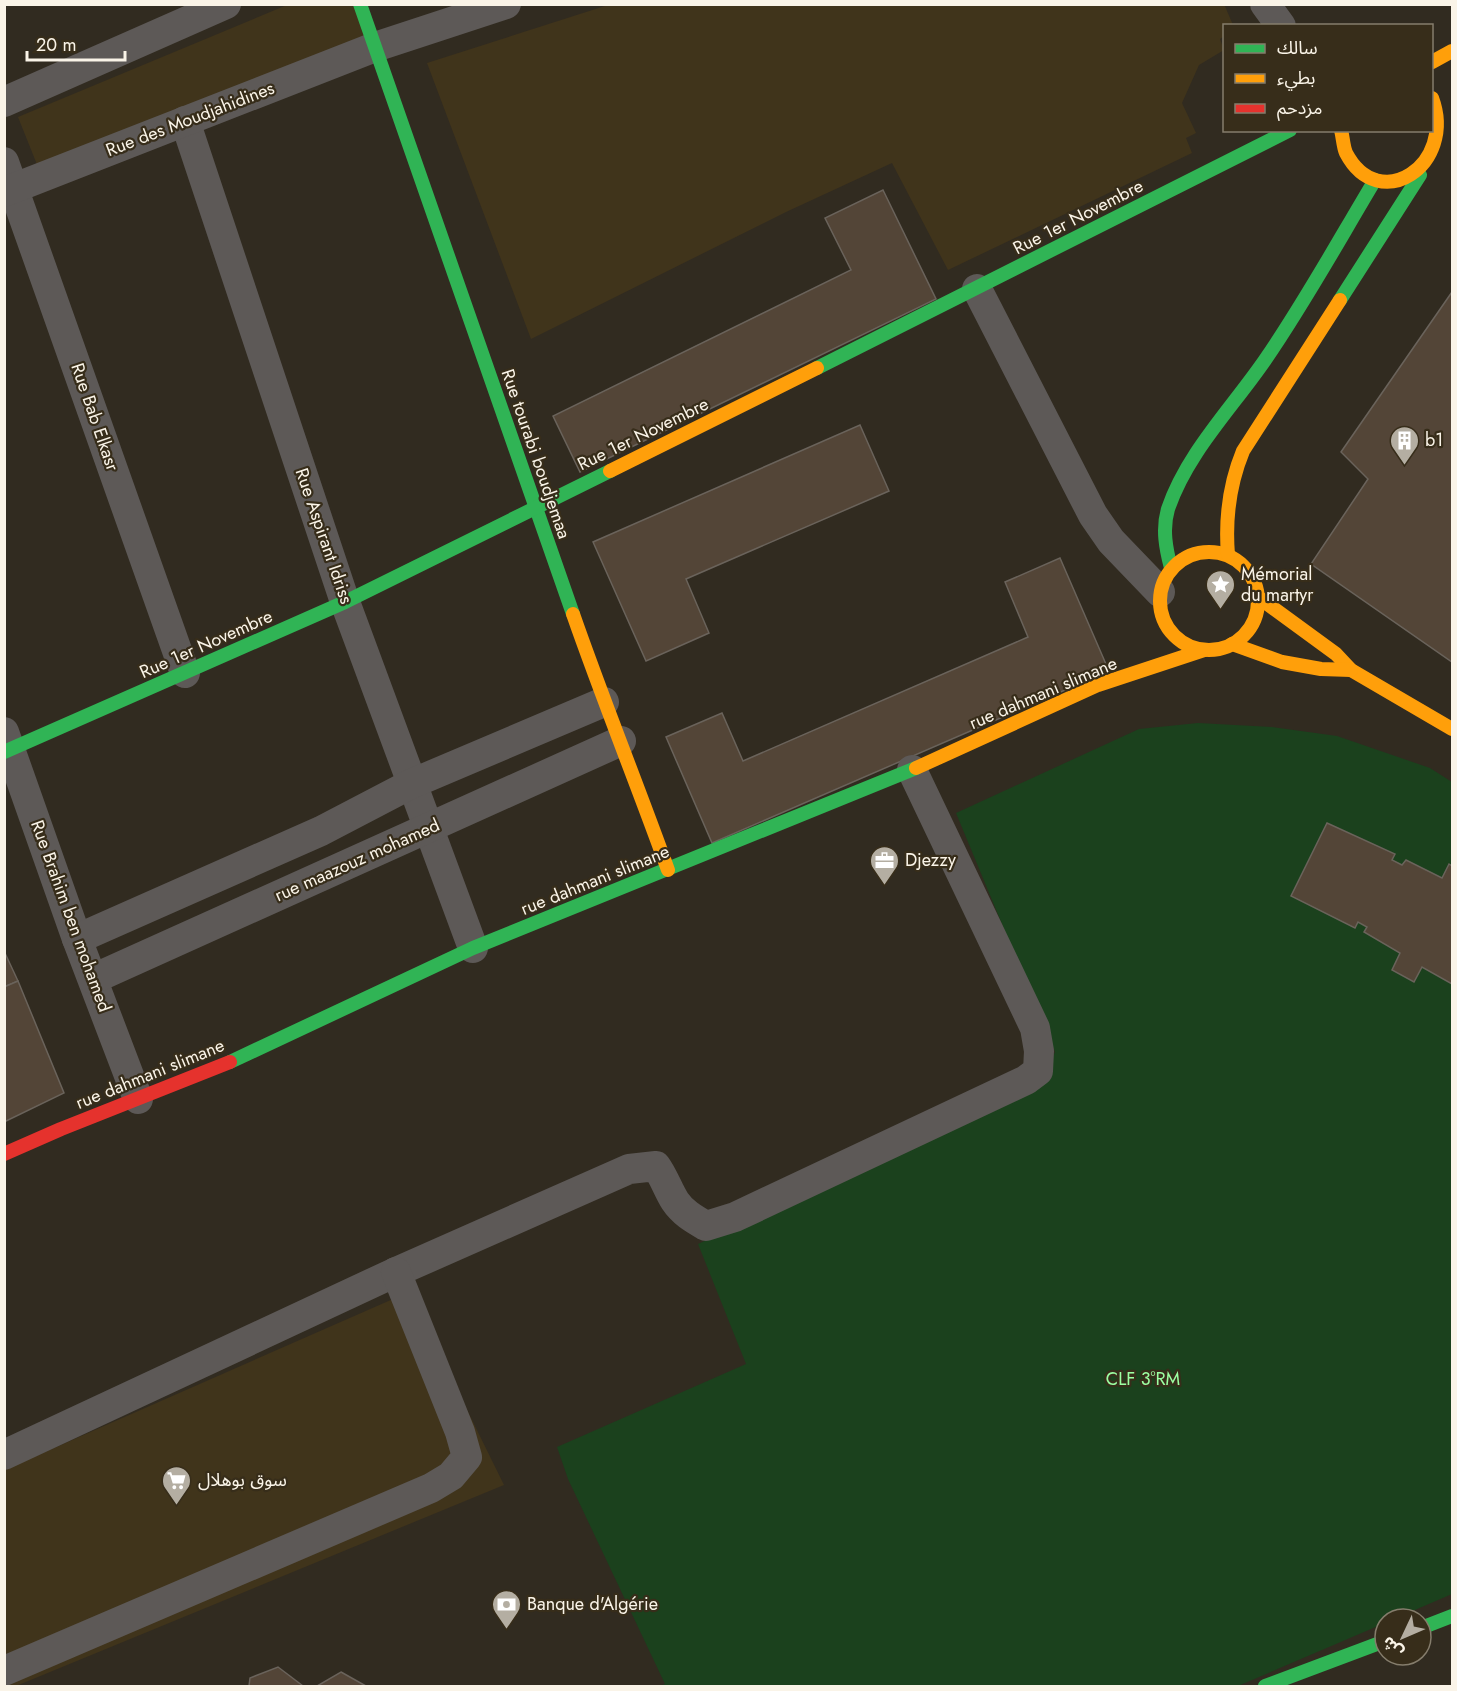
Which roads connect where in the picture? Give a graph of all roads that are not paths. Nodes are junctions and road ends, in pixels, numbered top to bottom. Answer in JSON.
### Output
{"nodes":[{"id":1,"x":226,"y":4,"type":"edge"},
{"id":2,"x":360,"y":4,"type":"edge"},
{"id":3,"x":506,"y":4,"type":"edge"},
{"id":4,"x":1265,"y":4,"type":"edge"},
{"id":5,"x":1280,"y":24,"type":"edge"},
{"id":6,"x":375,"y":47,"type":"junction"},
{"id":7,"x":1452,"y":51,"type":"edge"},
{"id":8,"x":1433,"y":61,"type":"edge"},
{"id":9,"x":1433,"y":101,"type":"edge"},
{"id":10,"x":4,"y":102,"type":"edge"},
{"id":11,"x":185,"y":121,"type":"junction"},
{"id":12,"x":1285,"y":132,"type":"edge"},
{"id":13,"x":1341,"y":132,"type":"edge"},
{"id":14,"x":1420,"y":175,"type":"junction"},
{"id":15,"x":8,"y":180,"type":"edge"},
{"id":16,"x":1375,"y":180,"type":"junction"},
{"id":17,"x":977,"y":289,"type":"junction"},
{"id":18,"x":536,"y":507,"type":"junction"},
{"id":19,"x":1227,"y":555,"type":"junction"},
{"id":20,"x":1166,"y":580,"type":"junction"},
{"id":21,"x":1258,"y":597,"type":"junction"},
{"id":22,"x":345,"y":602,"type":"junction"},
{"id":23,"x":1232,"y":644,"type":"junction"},
{"id":24,"x":1204,"y":650,"type":"junction"},
{"id":25,"x":1351,"y":670,"type":"junction"},
{"id":26,"x":185,"y":674,"type":"junction"},
{"id":27,"x":604,"y":702,"type":"junction"},
{"id":28,"x":1452,"y":729,"type":"edge"},
{"id":29,"x":621,"y":741,"type":"junction"},
{"id":30,"x":7,"y":745,"type":"edge"},
{"id":31,"x":912,"y":770,"type":"junction"},
{"id":32,"x":411,"y":784,"type":"junction"},
{"id":33,"x":428,"y":828,"type":"junction"},
{"id":34,"x":668,"y":870,"type":"junction"},
{"id":35,"x":77,"y":939,"type":"junction"},
{"id":36,"x":473,"y":948,"type":"junction"},
{"id":37,"x":93,"y":979,"type":"junction"},
{"id":38,"x":138,"y":1099,"type":"junction"},
{"id":39,"x":4,"y":1154,"type":"edge"},
{"id":40,"x":396,"y":1272,"type":"junction"},
{"id":41,"x":4,"y":1455,"type":"edge"},
{"id":42,"x":1452,"y":1616,"type":"edge"},
{"id":43,"x":1433,"y":1623,"type":"edge"},
{"id":44,"x":1373,"y":1646,"type":"edge"},
{"id":45,"x":4,"y":1671,"type":"edge"},
{"id":46,"x":1265,"y":1686,"type":"edge"}],
"edges":[{"from":1,"to":10,"type":"street"},
{"from":2,"to":6,"type":"main road","name":"Rue tourabi boudjemaa"},
{"from":3,"to":6,"type":"street","name":"Rue des Moudjahidines"},
{"from":4,"to":5,"type":"street"},
{"from":6,"to":11,"type":"street","name":"Rue des Moudjahidines"},
{"from":6,"to":18,"type":"main road","name":"Rue tourabi boudjemaa"},
{"from":7,"to":8,"type":"main road"},
{"from":9,"to":14,"type":"main road"},
{"from":11,"to":15,"type":"street","name":"Rue des Moudjahidines"},
{"from":11,"to":22,"type":"street","name":"Rue Aspirant Idriss"},
{"from":12,"to":17,"type":"main road","name":"Rue 1er Novembre"},
{"from":13,"to":16,"type":"main road"},
{"from":14,"to":16,"type":"main road"},
{"from":14,"to":19,"type":"main road"},
{"from":15,"to":26,"type":"street","name":"Rue Bab Elkasr"},
{"from":16,"to":20,"type":"main road"},
{"from":17,"to":18,"type":"main road","name":"Rue 1er Novembre"},
{"from":17,"to":20,"type":"street"},
{"from":18,"to":22,"type":"main road","name":"Rue 1er Novembre"},
{"from":18,"to":27,"type":"main road","name":"Rue tourabi boudjemaa"},
{"from":19,"to":20,"type":"main road"},
{"from":19,"to":21,"type":"main road"},
{"from":20,"to":24,"type":"main road"},
{"from":21,"to":23,"type":"main road"},
{"from":21,"to":25,"type":"main road"},
{"from":22,"to":26,"type":"main road","name":"Rue 1er Novembre"},
{"from":22,"to":32,"type":"street","name":"Rue Aspirant Idriss"},
{"from":23,"to":24,"type":"main road"},
{"from":23,"to":25,"type":"main road"},
{"from":24,"to":31,"type":"main road","name":"rue dahmani slimane"},
{"from":25,"to":28,"type":"main road"},
{"from":26,"to":30,"type":"main road","name":"Rue 1er Novembre"},
{"from":27,"to":29,"type":"main road","name":"Rue tourabi boudjemaa"},
{"from":27,"to":32,"type":"street"},
{"from":29,"to":33,"type":"street","name":"rue maazouz mohamed"},
{"from":29,"to":34,"type":"main road","name":"Rue tourabi boudjemaa"},
{"from":30,"to":35,"type":"street","name":"Rue Brahim ben mohamed"},
{"from":31,"to":34,"type":"main road","name":"rue dahmani slimane"},
{"from":31,"to":40,"type":"street"},
{"from":32,"to":33,"type":"street","name":"Rue Aspirant Idriss"},
{"from":32,"to":35,"type":"street"},
{"from":33,"to":36,"type":"street","name":"Rue Aspirant Idriss"},
{"from":33,"to":37,"type":"street","name":"rue maazouz mohamed"},
{"from":34,"to":36,"type":"main road","name":"rue dahmani slimane"},
{"from":35,"to":37,"type":"street","name":"Rue Brahim ben mohamed"},
{"from":36,"to":38,"type":"main road","name":"rue dahmani slimane"},
{"from":37,"to":38,"type":"street","name":"Rue Brahim ben mohamed"},
{"from":38,"to":39,"type":"main road","name":"rue dahmani slimane"},
{"from":40,"to":41,"type":"street"},
{"from":40,"to":45,"type":"street"},
{"from":42,"to":43,"type":"main road"},
{"from":44,"to":46,"type":"main road"}]}
